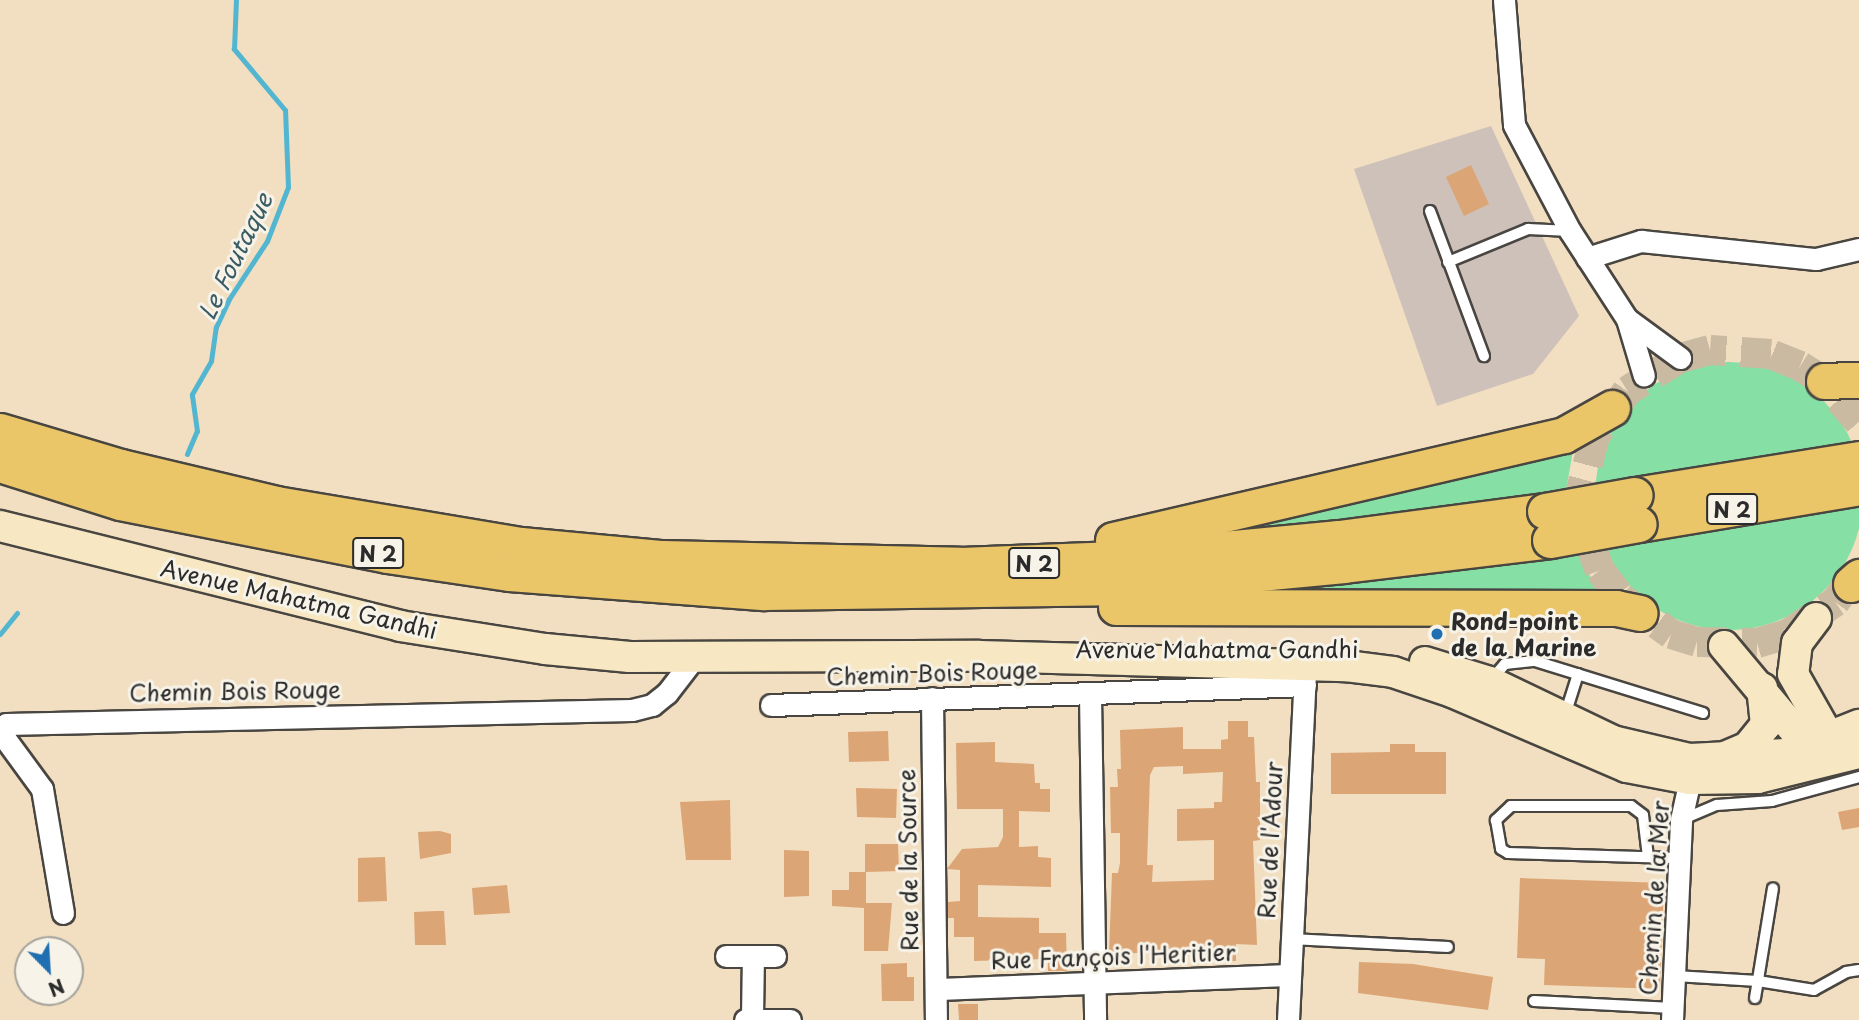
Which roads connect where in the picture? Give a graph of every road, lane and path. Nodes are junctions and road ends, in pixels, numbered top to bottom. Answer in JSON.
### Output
{"nodes":[{"id":1,"x":1504,"y":0,"type":"edge"},
{"id":2,"x":1430,"y":211,"type":"dead end"},
{"id":3,"x":1570,"y":231,"type":"junction"},
{"id":4,"x":1859,"y":249,"type":"edge"},
{"id":5,"x":1587,"y":258,"type":"junction"},
{"id":6,"x":1448,"y":262,"type":"junction"},
{"id":7,"x":1627,"y":319,"type":"junction"},
{"id":8,"x":1484,"y":356,"type":"dead end"},
{"id":9,"x":1680,"y":358,"type":"dead end"},
{"id":10,"x":1644,"y":376,"type":"dead end"},
{"id":11,"x":1859,"y":380,"type":"edge"},
{"id":12,"x":1824,"y":381,"type":"dead end"},
{"id":13,"x":1612,"y":408,"type":"dead end"},
{"id":14,"x":0,"y":431,"type":"edge"},
{"id":15,"x":1859,"y":459,"type":"edge"},
{"id":16,"x":0,"y":464,"type":"edge"},
{"id":17,"x":1823,"y":480,"type":"junction"},
{"id":18,"x":1859,"y":487,"type":"edge"},
{"id":19,"x":1547,"y":525,"type":"junction"},
{"id":20,"x":0,"y":526,"type":"edge"},
{"id":21,"x":521,"y":545,"type":"junction"},
{"id":22,"x":764,"y":592,"type":"junction"},
{"id":23,"x":1639,"y":613,"type":"dead end"},
{"id":24,"x":1816,"y":618,"type":"dead end"},
{"id":25,"x":1724,"y":646,"type":"dead end"},
{"id":26,"x":979,"y":656,"type":"junction"},
{"id":27,"x":694,"y":658,"type":"junction"},
{"id":28,"x":1305,"y":674,"type":"junction"},
{"id":29,"x":1578,"y":674,"type":"junction"},
{"id":30,"x":1471,"y":688,"type":"junction"},
{"id":31,"x":1762,"y":688,"type":"junction"},
{"id":32,"x":1090,"y":695,"type":"junction"},
{"id":33,"x":932,"y":698,"type":"junction"},
{"id":34,"x":771,"y":705,"type":"dead end"},
{"id":35,"x":1812,"y":705,"type":"junction"},
{"id":36,"x":1703,"y":713,"type":"dead end"},
{"id":37,"x":1859,"y":715,"type":"edge"},
{"id":38,"x":1564,"y":718,"type":"junction"},
{"id":39,"x":1859,"y":725,"type":"edge"},
{"id":40,"x":1838,"y":757,"type":"edge"},
{"id":41,"x":1752,"y":758,"type":"junction"},
{"id":42,"x":1690,"y":779,"type":"junction"},
{"id":43,"x":1724,"y":782,"type":"junction"},
{"id":44,"x":1681,"y":820,"type":"junction"},
{"id":45,"x":1647,"y":857,"type":"junction"},
{"id":46,"x":1681,"y":858,"type":"junction"},
{"id":47,"x":1773,"y":888,"type":"dead end"},
{"id":48,"x":63,"y":914,"type":"dead end"},
{"id":49,"x":1291,"y":939,"type":"junction"},
{"id":50,"x":1448,"y":947,"type":"dead end"},
{"id":51,"x":726,"y":956,"type":"dead end"},
{"id":52,"x":753,"y":956,"type":"junction"},
{"id":53,"x":775,"y":957,"type":"dead end"},
{"id":54,"x":1859,"y":970,"type":"edge"},
{"id":55,"x":1290,"y":975,"type":"junction"},
{"id":56,"x":1675,"y":976,"type":"junction"},
{"id":57,"x":1758,"y":981,"type":"junction"},
{"id":58,"x":1095,"y":983,"type":"junction"},
{"id":59,"x":937,"y":989,"type":"junction"},
{"id":60,"x":1755,"y":998,"type":"dead end"},
{"id":61,"x":1534,"y":1001,"type":"dead end"},
{"id":62,"x":1673,"y":1014,"type":"edge"},
{"id":63,"x":748,"y":1018,"type":"edge"},
{"id":64,"x":790,"y":1020,"type":"edge"},
{"id":65,"x":936,"y":1020,"type":"edge"},
{"id":66,"x":1095,"y":1020,"type":"edge"},
{"id":67,"x":1288,"y":1020,"type":"edge"}],
"edges":[{"from":1,"to":3,"type":"street"},
{"from":2,"to":6,"type":"lane"},
{"from":3,"to":5,"type":"street"},
{"from":3,"to":6,"type":"lane"},
{"from":4,"to":5,"type":"street"},
{"from":5,"to":7,"type":"street"},
{"from":6,"to":8,"type":"lane"},
{"from":7,"to":9,"type":"street"},
{"from":7,"to":10,"type":"street"},
{"from":11,"to":12,"type":"highway"},
{"from":13,"to":21,"type":"highway"},
{"from":14,"to":21,"type":"highway","number":"N 2"},
{"from":15,"to":17,"type":"highway","number":"N 2"},
{"from":16,"to":22,"type":"highway","number":"N 2"},
{"from":17,"to":18,"type":"highway","number":"N 2"},
{"from":17,"to":19,"type":"highway","number":"N 2","bridge":true},
{"from":19,"to":21,"type":"highway","number":"N 2"},
{"from":19,"to":22,"type":"highway","number":"N 2"},
{"from":20,"to":27,"type":"main road","name":"Avenue Mahatma Gandhi"},
{"from":22,"to":23,"type":"highway"},
{"from":24,"to":35,"type":"main road"},
{"from":25,"to":31,"type":"main road"},
{"from":26,"to":27,"type":"main road","name":"Avenue Mahatma Gandhi"},
{"from":26,"to":28,"type":"main road","name":"Avenue Mahatma Gandhi"},
{"from":26,"to":30,"type":"main road","name":"Avenue Mahatma Gandhi"},
{"from":27,"to":48,"type":"street","name":"Chemin Bois Rouge"},
{"from":28,"to":30,"type":"main road","name":"Avenue Mahatma Gandhi"},
{"from":28,"to":32,"type":"street","name":"Chemin Bois Rouge"},
{"from":28,"to":49,"type":"street","name":"Rue de l'Adour"},
{"from":29,"to":30,"type":"lane"},
{"from":29,"to":36,"type":"lane"},
{"from":29,"to":38,"type":"lane"},
{"from":30,"to":38,"type":"main road","name":"Avenue Mahatma Gandhi"},
{"from":30,"to":42,"type":"main road","name":"Avenue Mahatma Gandhi"},
{"from":31,"to":40,"type":"main road"},
{"from":31,"to":43,"type":"main road"},
{"from":32,"to":33,"type":"street","name":"Chemin Bois Rouge"},
{"from":32,"to":58,"type":"street"},
{"from":33,"to":34,"type":"street","name":"Chemin Bois Rouge"},
{"from":33,"to":59,"type":"street","name":"Rue de la Source"},
{"from":35,"to":37,"type":"main road"},
{"from":35,"to":40,"type":"main road"},
{"from":38,"to":43,"type":"main road","name":"Avenue Mahatma Gandhi"},
{"from":39,"to":40,"type":"main road","name":"Avenue Mahatma Gandhi"},
{"from":40,"to":41,"type":"main road","name":"Avenue Mahatma Gandhi"},
{"from":40,"to":43,"type":"main road","name":"Avenue Mahatma Gandhi"},
{"from":41,"to":42,"type":"main road"},
{"from":41,"to":43,"type":"main road","name":"Avenue Mahatma Gandhi"},
{"from":42,"to":43,"type":"main road","name":"Avenue Mahatma Gandhi"},
{"from":42,"to":44,"type":"street","name":"Chemin de la Mer"},
{"from":43,"to":44,"type":"lane"},
{"from":44,"to":46,"type":"street","name":"Chemin de la Mer"},
{"from":45,"to":45,"type":"lane"},
{"from":45,"to":46,"type":"lane"},
{"from":46,"to":56,"type":"street","name":"Chemin de la Mer"},
{"from":47,"to":57,"type":"lane"},
{"from":49,"to":50,"type":"lane"},
{"from":49,"to":55,"type":"street","name":"Rue de l'Adour"},
{"from":51,"to":52,"type":"street"},
{"from":52,"to":53,"type":"street"},
{"from":52,"to":63,"type":"street"},
{"from":54,"to":57,"type":"lane"},
{"from":55,"to":58,"type":"street","name":"Rue François l'Heritier"},
{"from":55,"to":67,"type":"street","name":"Rue de l'Adour"},
{"from":56,"to":57,"type":"lane"},
{"from":56,"to":62,"type":"street","name":"Chemin de la Mer"},
{"from":57,"to":60,"type":"lane"},
{"from":58,"to":59,"type":"street","name":"Rue François l'Heritier"},
{"from":58,"to":66,"type":"street"},
{"from":59,"to":65,"type":"street","name":"Rue de la Source"},
{"from":61,"to":62,"type":"lane"},
{"from":63,"to":64,"type":"street"}]}
